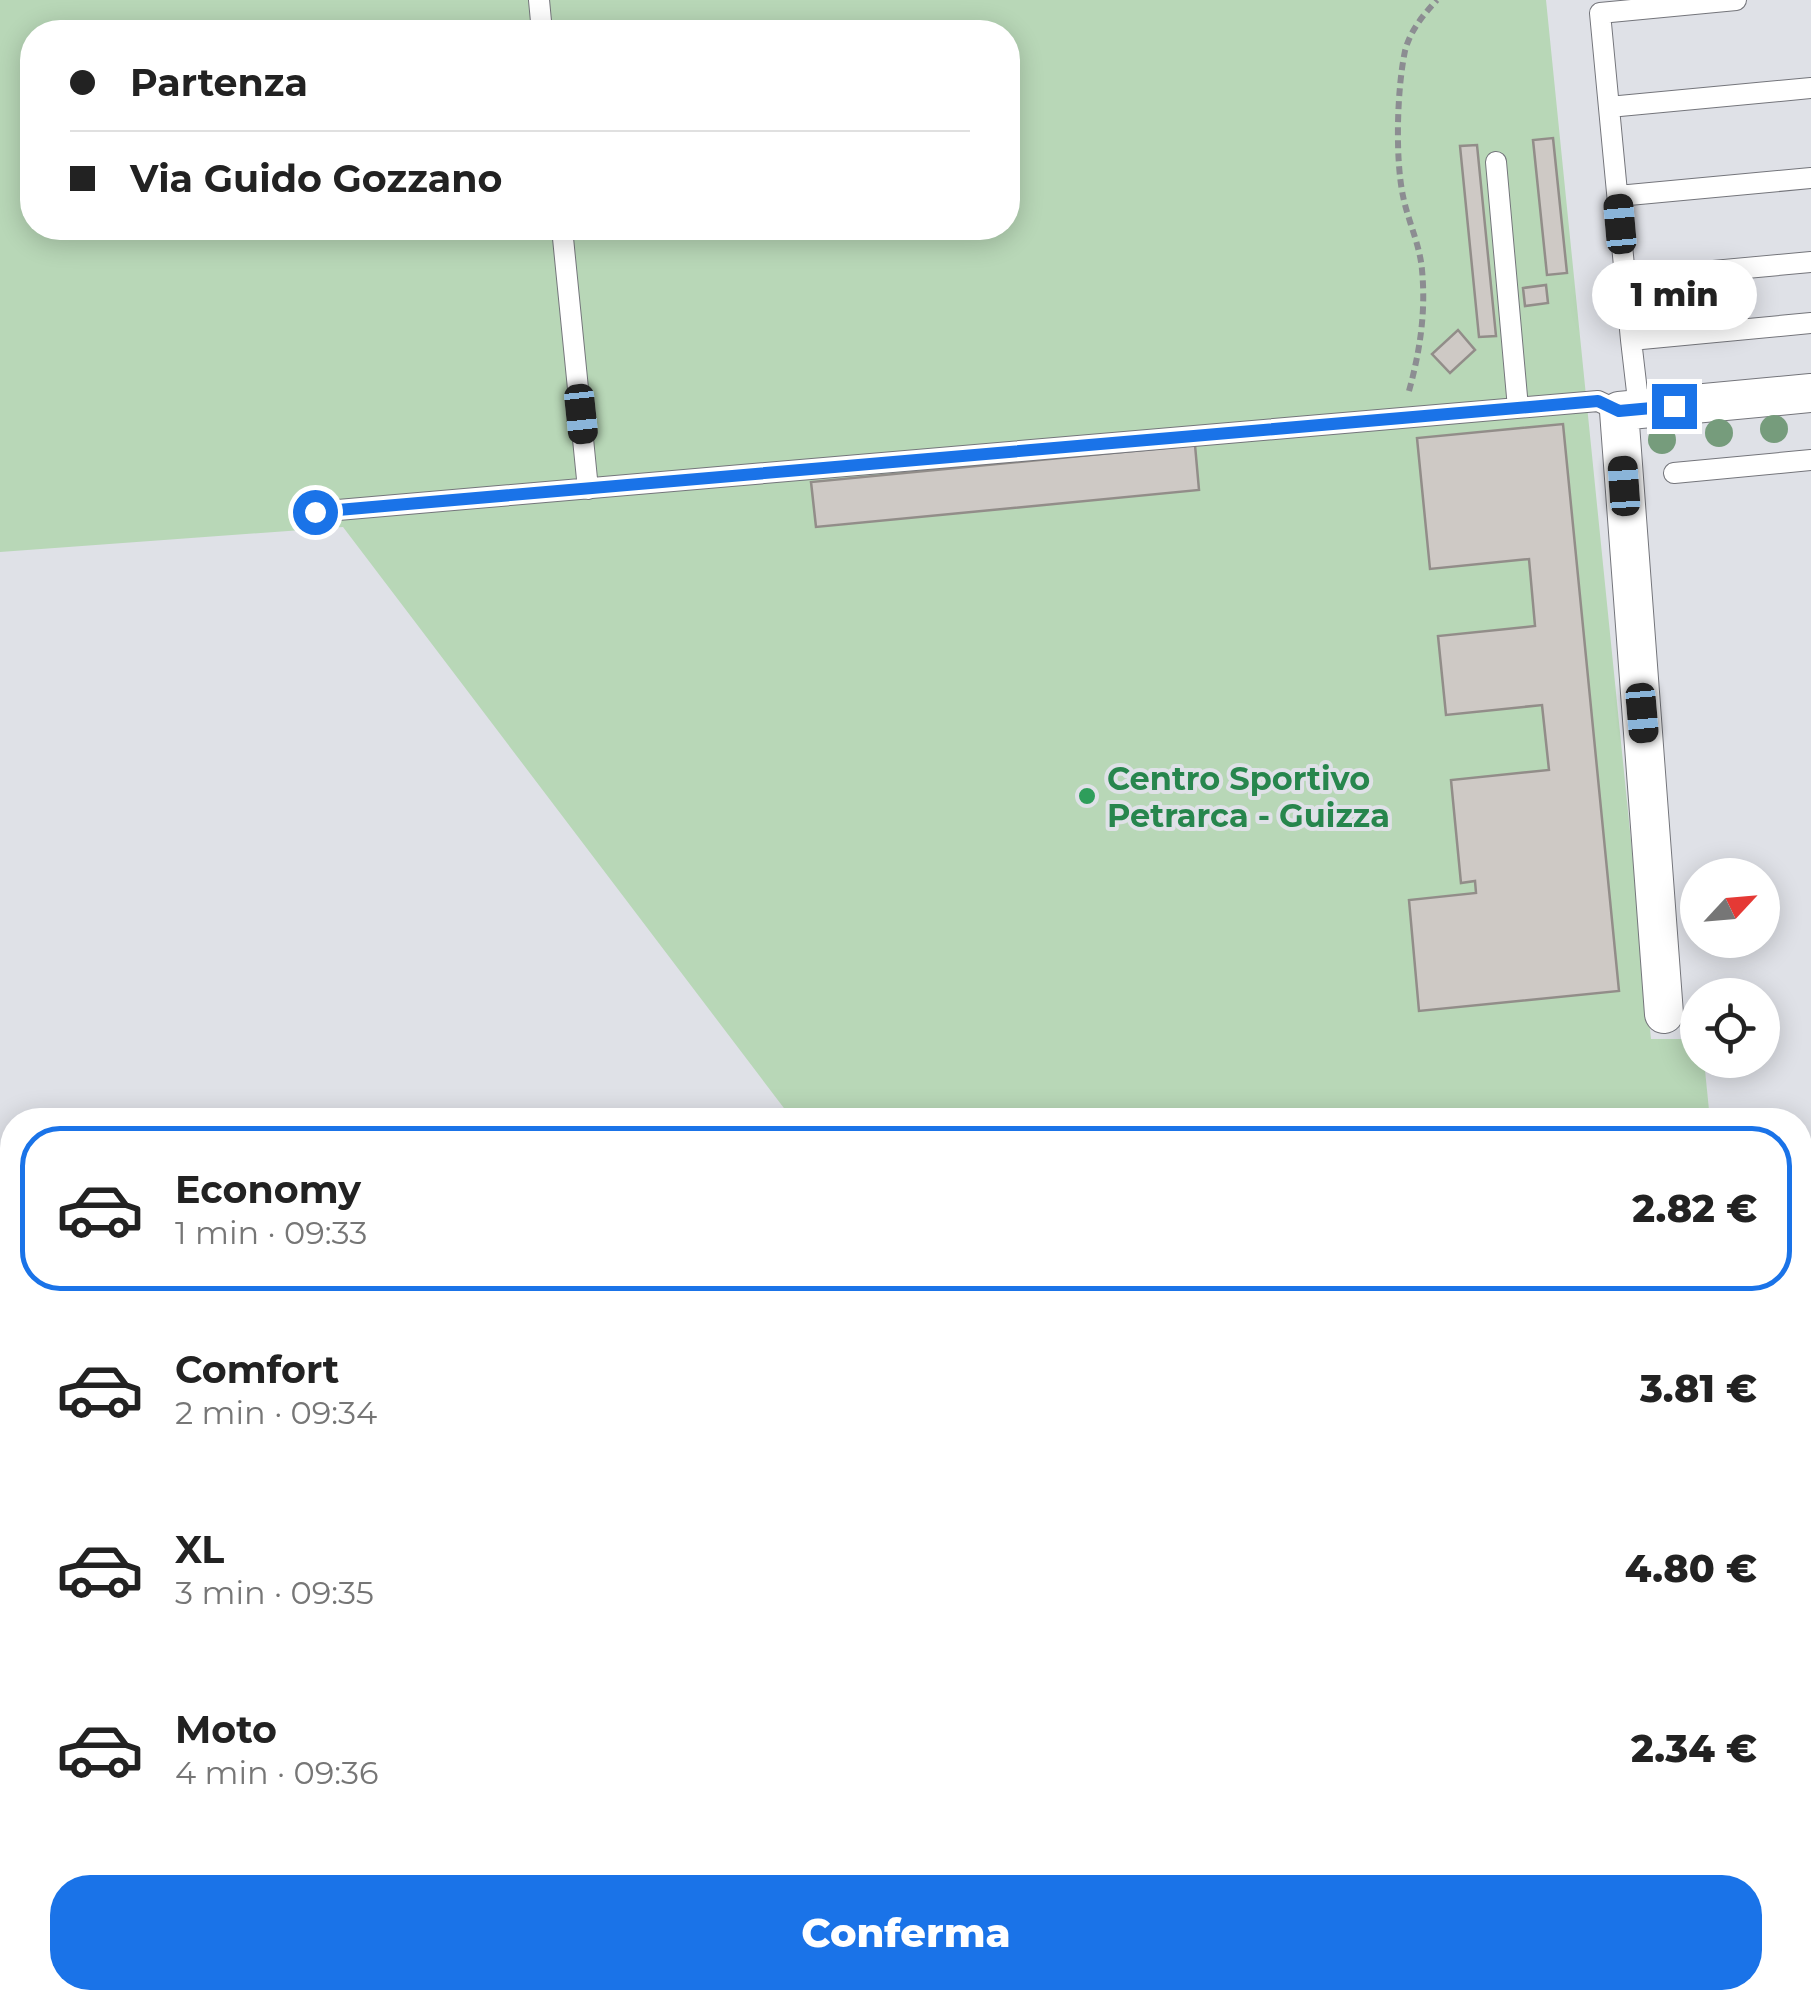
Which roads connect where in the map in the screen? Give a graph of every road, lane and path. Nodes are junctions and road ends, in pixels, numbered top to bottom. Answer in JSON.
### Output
{"nodes":[{"id":1,"x":1437,"y":0,"type":"edge"},
{"id":2,"x":1736,"y":0,"type":"edge"},
{"id":3,"x":1811,"y":88,"type":"edge"},
{"id":4,"x":1609,"y":107,"type":"junction"},
{"id":5,"x":1496,"y":162,"type":"dead end"},
{"id":6,"x":1811,"y":178,"type":"edge"},
{"id":7,"x":1618,"y":196,"type":"junction"},
{"id":8,"x":563,"y":240,"type":"edge"},
{"id":9,"x":1811,"y":262,"type":"edge"},
{"id":10,"x":1626,"y":280,"type":"junction"},
{"id":11,"x":1811,"y":323,"type":"edge"},
{"id":12,"x":1631,"y":340,"type":"junction"},
{"id":13,"x":1811,"y":394,"type":"edge"},
{"id":14,"x":1518,"y":408,"type":"junction"},
{"id":15,"x":1629,"y":410,"type":"junction"},
{"id":16,"x":1410,"y":417,"type":"junction"},
{"id":17,"x":1811,"y":460,"type":"edge"},
{"id":18,"x":1674,"y":473,"type":"dead end"},
{"id":19,"x":588,"y":489,"type":"junction"},
{"id":20,"x":315,"y":512,"type":"dead end"},
{"id":21,"x":1664,"y":1014,"type":"dead end"}],
"edges":[{"from":1,"to":16,"type":"path"},
{"from":2,"to":4,"type":"lane"},
{"from":3,"to":4,"type":"lane"},
{"from":4,"to":7,"type":"lane"},
{"from":5,"to":14,"type":"lane"},
{"from":6,"to":7,"type":"lane"},
{"from":7,"to":10,"type":"lane"},
{"from":8,"to":19,"type":"lane"},
{"from":9,"to":10,"type":"lane"},
{"from":10,"to":12,"type":"lane"},
{"from":11,"to":12,"type":"lane"},
{"from":12,"to":15,"type":"lane"},
{"from":13,"to":15,"type":"street"},
{"from":14,"to":15,"type":"lane"},
{"from":14,"to":16,"type":"lane"},
{"from":15,"to":21,"type":"street"},
{"from":16,"to":19,"type":"lane"},
{"from":17,"to":18,"type":"lane"},
{"from":19,"to":20,"type":"lane"}]}
